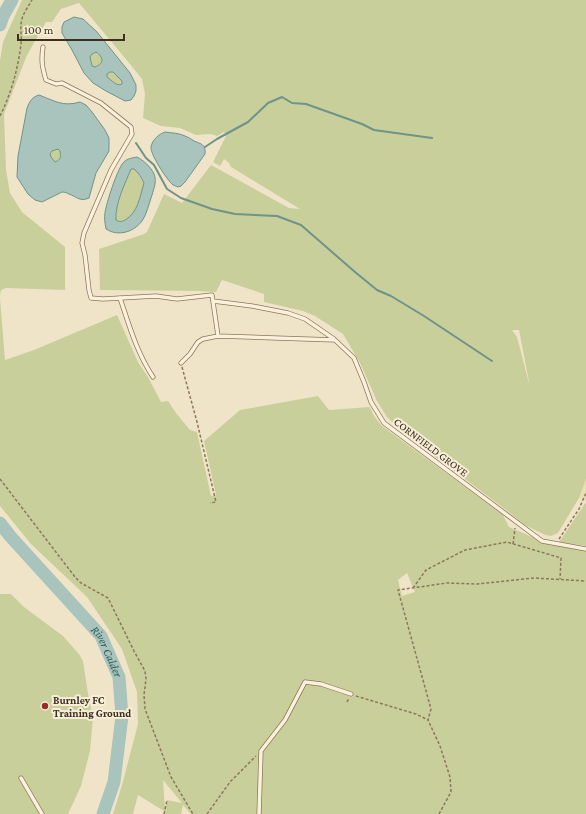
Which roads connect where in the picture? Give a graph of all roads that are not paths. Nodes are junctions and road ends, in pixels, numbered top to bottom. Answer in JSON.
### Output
{"nodes":[{"id":1,"x":43,"y":47,"type":"dead end"},
{"id":2,"x":120,"y":298,"type":"junction"},
{"id":3,"x":213,"y":301,"type":"junction"},
{"id":4,"x":218,"y":336,"type":"junction"},
{"id":5,"x":335,"y":340,"type":"junction"},
{"id":6,"x":181,"y":363,"type":"road end"},
{"id":7,"x":153,"y":377,"type":"dead end"},
{"id":8,"x":586,"y":549,"type":"edge"},
{"id":9,"x":351,"y":694,"type":"road end"},
{"id":10,"x":21,"y":778,"type":"dead end"},
{"id":11,"x":42,"y":814,"type":"edge"},
{"id":12,"x":258,"y":814,"type":"edge"}],
"edges":[{"from":1,"to":2,"type":"lane"},
{"from":2,"to":3,"type":"lane","name":"CORNFIELD GROVE"},
{"from":2,"to":7,"type":"lane"},
{"from":3,"to":4,"type":"lane"},
{"from":3,"to":5,"type":"lane","name":"CORNFIELD GROVE"},
{"from":4,"to":5,"type":"lane"},
{"from":4,"to":6,"type":"lane"},
{"from":5,"to":8,"type":"lane","name":"CORNFIELD GROVE"},
{"from":9,"to":12,"type":"lane"},
{"from":10,"to":11,"type":"lane"}]}
